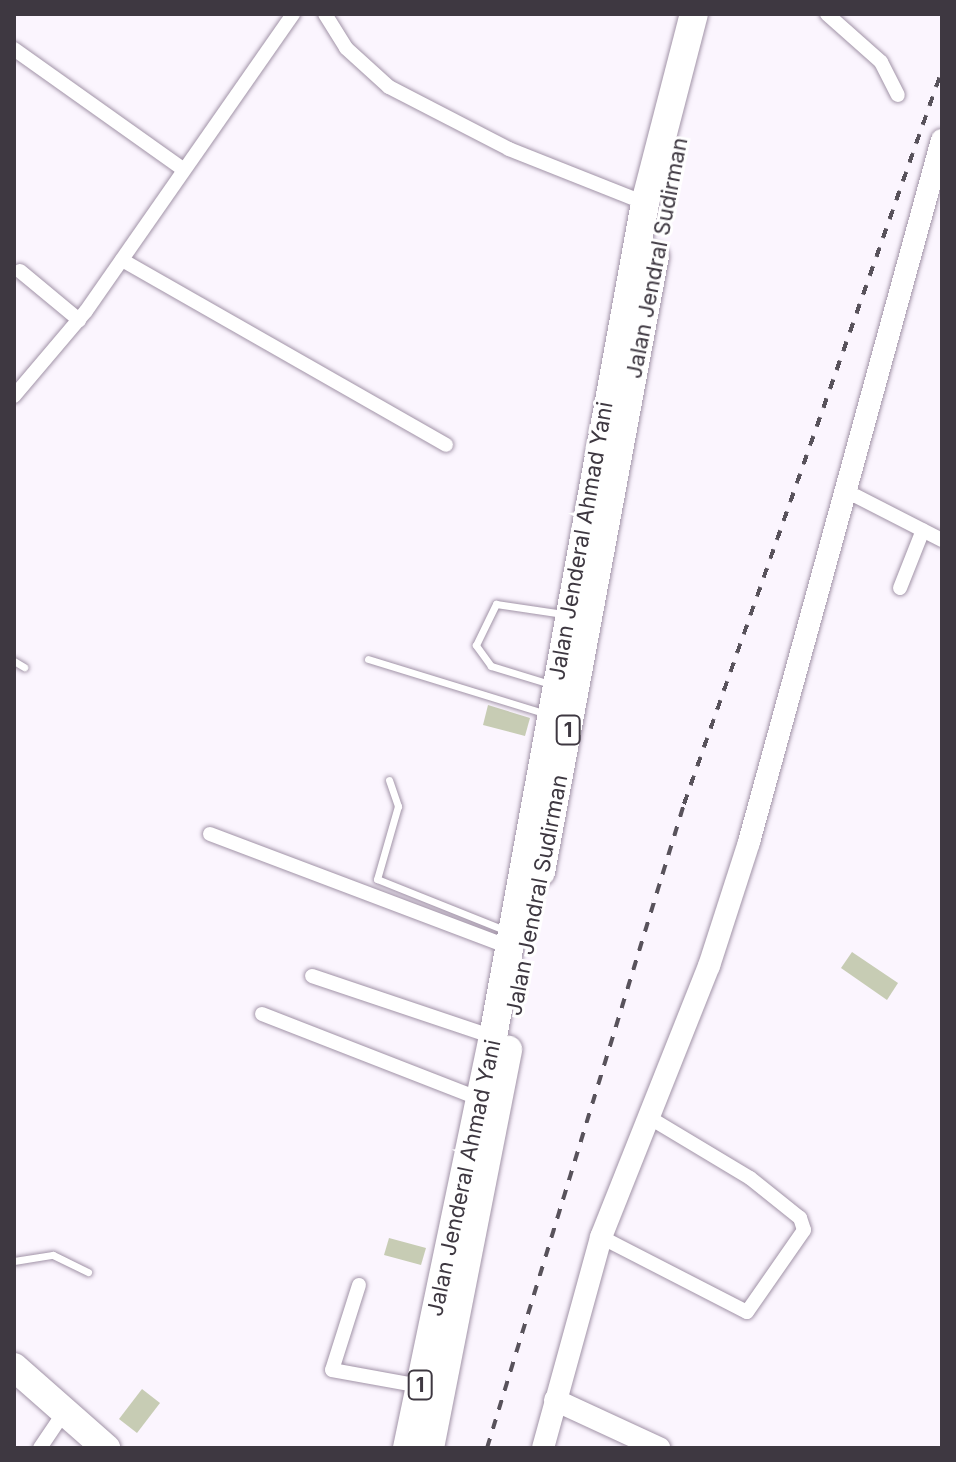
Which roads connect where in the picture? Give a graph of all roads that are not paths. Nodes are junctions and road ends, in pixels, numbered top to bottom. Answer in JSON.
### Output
{"nodes":[{"id":1,"x":293,"y":14,"type":"edge"},
{"id":2,"x":325,"y":14,"type":"edge"},
{"id":3,"x":694,"y":14,"type":"edge"},
{"id":4,"x":714,"y":14,"type":"edge"},
{"id":5,"x":827,"y":14,"type":"edge"},
{"id":6,"x":14,"y":49,"type":"edge"},
{"id":7,"x":898,"y":95,"type":"dead end"},
{"id":8,"x":942,"y":140,"type":"edge"},
{"id":9,"x":180,"y":167,"type":"junction"},
{"id":10,"x":645,"y":203,"type":"junction"},
{"id":11,"x":122,"y":260,"type":"junction"},
{"id":12,"x":20,"y":271,"type":"dead end"},
{"id":13,"x":79,"y":320,"type":"junction"},
{"id":14,"x":14,"y":396,"type":"edge"},
{"id":15,"x":446,"y":445,"type":"dead end"},
{"id":16,"x":855,"y":462,"type":"junction"},
{"id":17,"x":856,"y":496,"type":"junction"},
{"id":18,"x":923,"y":530,"type":"junction"},
{"id":19,"x":833,"y":536,"type":"junction"},
{"id":20,"x":942,"y":540,"type":"edge"},
{"id":21,"x":900,"y":588,"type":"dead end"},
{"id":22,"x":578,"y":618,"type":"junction"},
{"id":23,"x":368,"y":659,"type":"dead end"},
{"id":24,"x":14,"y":661,"type":"edge"},
{"id":25,"x":24,"y":667,"type":"dead end"},
{"id":26,"x":565,"y":687,"type":"junction"},
{"id":27,"x":550,"y":714,"type":"junction"},
{"id":28,"x":389,"y":780,"type":"dead end"},
{"id":29,"x":210,"y":834,"type":"dead end"},
{"id":30,"x":510,"y":939,"type":"junction"},
{"id":31,"x":312,"y":976,"type":"dead end"},
{"id":32,"x":262,"y":1014,"type":"dead end"},
{"id":33,"x":493,"y":1037,"type":"junction"},
{"id":34,"x":478,"y":1098,"type":"junction"},
{"id":35,"x":647,"y":1116,"type":"junction"},
{"id":36,"x":601,"y":1237,"type":"junction"},
{"id":37,"x":14,"y":1261,"type":"edge"},
{"id":38,"x":88,"y":1272,"type":"dead end"},
{"id":39,"x":359,"y":1285,"type":"dead end"},
{"id":40,"x":14,"y":1367,"type":"edge"},
{"id":41,"x":420,"y":1386,"type":"junction"},
{"id":42,"x":555,"y":1400,"type":"junction"},
{"id":43,"x":65,"y":1411,"type":"junction"},
{"id":44,"x":40,"y":1448,"type":"edge"},
{"id":45,"x":106,"y":1448,"type":"edge"},
{"id":46,"x":407,"y":1448,"type":"edge"},
{"id":47,"x":430,"y":1448,"type":"edge"},
{"id":48,"x":543,"y":1448,"type":"edge"},
{"id":49,"x":659,"y":1448,"type":"edge"}],
"edges":[{"from":1,"to":9,"type":"street"},
{"from":2,"to":10,"type":"street"},
{"from":3,"to":10,"type":"highway","name":"Jalan Jenderal Ahmad Yani","number":"1"},
{"from":4,"to":22,"type":"highway","name":"Jalan Jendral Sudirman","number":"1"},
{"from":5,"to":7,"type":"street"},
{"from":6,"to":9,"type":"street"},
{"from":8,"to":16,"type":"street"},
{"from":9,"to":11,"type":"street"},
{"from":10,"to":22,"type":"highway","name":"Jalan Jenderal Ahmad Yani","number":"1"},
{"from":11,"to":13,"type":"street"},
{"from":11,"to":15,"type":"street"},
{"from":12,"to":13,"type":"street"},
{"from":13,"to":14,"type":"street"},
{"from":16,"to":17,"type":"street"},
{"from":16,"to":19,"type":"street"},
{"from":17,"to":18,"type":"street"},
{"from":17,"to":19,"type":"street"},
{"from":18,"to":20,"type":"street"},
{"from":18,"to":21,"type":"street"},
{"from":19,"to":35,"type":"street"},
{"from":22,"to":26,"type":"highway","name":"Jalan Jendral Sudirman","number":"1"},
{"from":22,"to":26,"type":"lane"},
{"from":23,"to":27,"type":"lane"},
{"from":24,"to":25,"type":"lane"},
{"from":26,"to":27,"type":"highway","name":"Jalan Jenderal Ahmad Yani","number":"1"},
{"from":26,"to":47,"type":"highway","name":"Jalan Jendral Sudirman","number":"1"},
{"from":27,"to":30,"type":"highway","name":"Jalan Jenderal Ahmad Yani","number":"1"},
{"from":28,"to":30,"type":"lane"},
{"from":29,"to":30,"type":"street"},
{"from":30,"to":33,"type":"highway","name":"Jalan Jenderal Ahmad Yani","number":"1"},
{"from":31,"to":33,"type":"street"},
{"from":32,"to":34,"type":"street"},
{"from":33,"to":34,"type":"highway","name":"Jalan Jenderal Ahmad Yani","number":"1"},
{"from":34,"to":41,"type":"highway","name":"Jalan Jenderal Ahmad Yani","number":"1"},
{"from":35,"to":36,"type":"street"},
{"from":35,"to":36,"type":"street"},
{"from":36,"to":42,"type":"street"},
{"from":37,"to":38,"type":"lane"},
{"from":39,"to":41,"type":"street"},
{"from":40,"to":43,"type":"highway"},
{"from":41,"to":46,"type":"highway","name":"Jalan Jenderal Ahmad Yani","number":"1"},
{"from":42,"to":48,"type":"street"},
{"from":42,"to":49,"type":"street"},
{"from":43,"to":44,"type":"street"},
{"from":43,"to":45,"type":"highway"}]}
